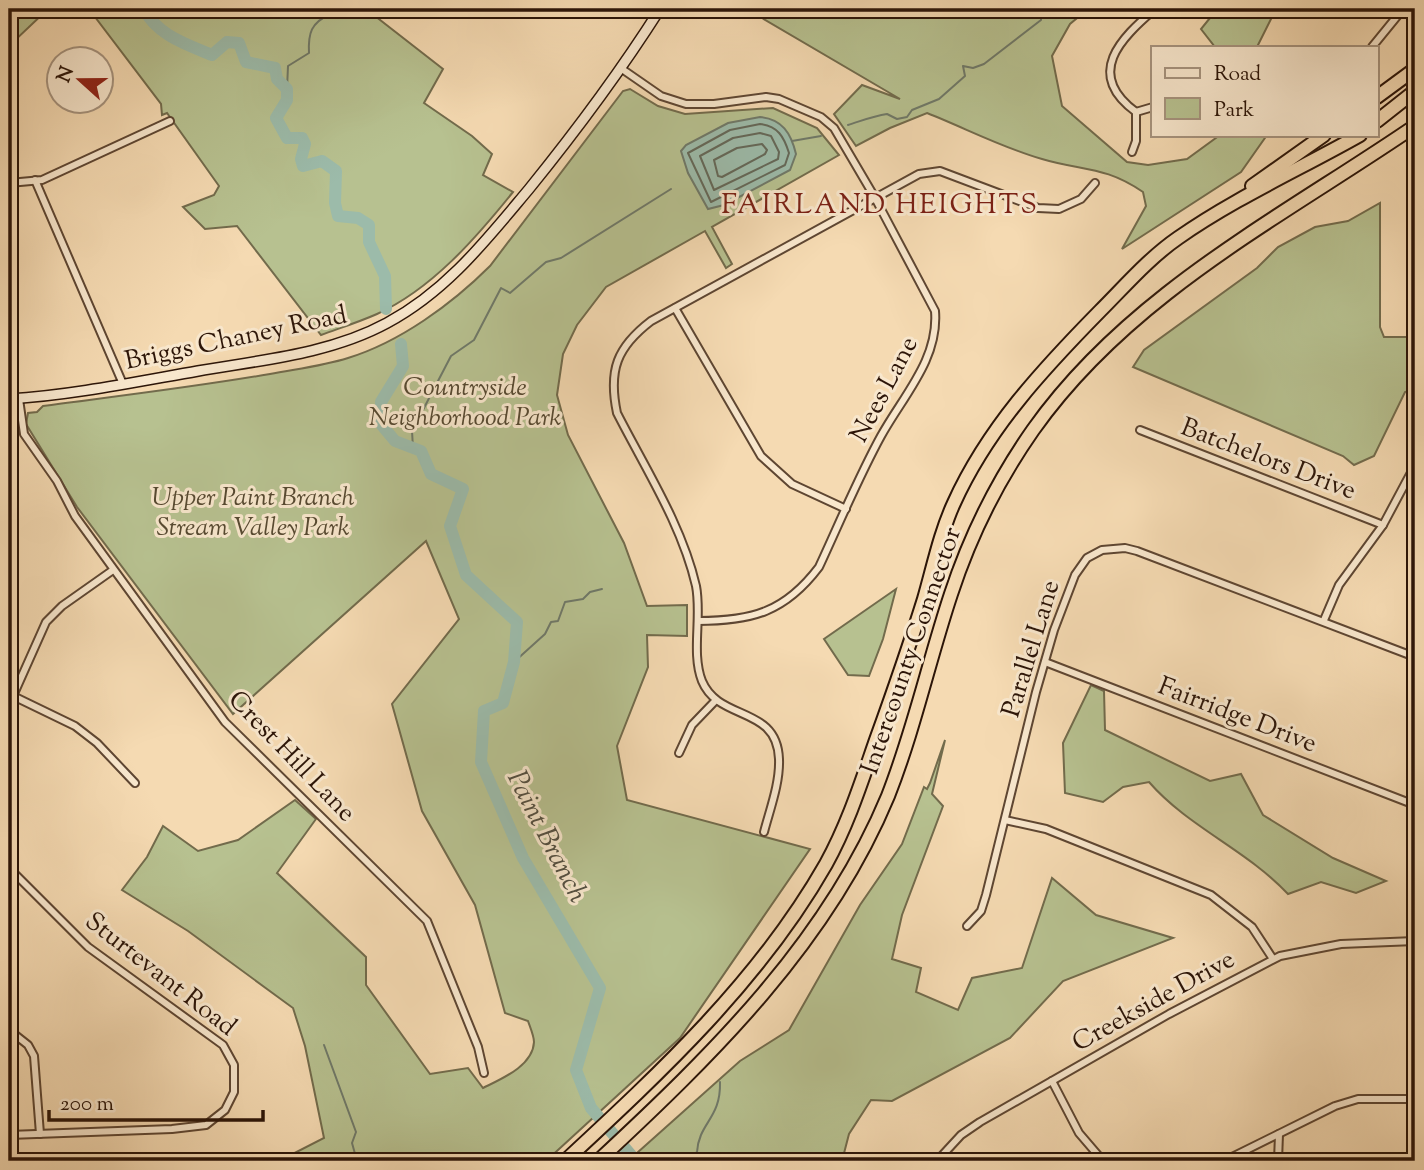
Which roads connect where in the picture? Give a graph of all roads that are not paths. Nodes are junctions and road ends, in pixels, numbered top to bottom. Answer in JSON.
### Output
{"nodes":[{"id":1,"x":660,"y":9,"type":"edge"},
{"id":2,"x":1155,"y":9,"type":"edge"},
{"id":3,"x":1403,"y":9,"type":"edge"},
{"id":4,"x":1373,"y":46,"type":"edge"},
{"id":5,"x":622,"y":69,"type":"junction"},
{"id":6,"x":1415,"y":69,"type":"edge"},
{"id":7,"x":1415,"y":91,"type":"edge"},
{"id":8,"x":1378,"y":96,"type":"edge"},
{"id":9,"x":1151,"y":108,"type":"edge"},
{"id":10,"x":1136,"y":112,"type":"junction"},
{"id":11,"x":1378,"y":120,"type":"edge"},
{"id":12,"x":170,"y":121,"type":"dead end"},
{"id":13,"x":1415,"y":127,"type":"edge"},
{"id":14,"x":1323,"y":136,"type":"edge"},
{"id":15,"x":1358,"y":136,"type":"edge"},
{"id":16,"x":1132,"y":152,"type":"dead end"},
{"id":17,"x":35,"y":180,"type":"junction"},
{"id":18,"x":9,"y":183,"type":"edge"},
{"id":19,"x":1095,"y":183,"type":"dead end"},
{"id":20,"x":874,"y":196,"type":"junction"},
{"id":21,"x":1206,"y":219,"type":"junction"},
{"id":22,"x":675,"y":308,"type":"junction"},
{"id":23,"x":122,"y":384,"type":"junction"},
{"id":24,"x":14,"y":399,"type":"edge"},
{"id":25,"x":1140,"y":430,"type":"dead end"},
{"id":26,"x":1415,"y":465,"type":"edge"},
{"id":27,"x":846,"y":509,"type":"junction"},
{"id":28,"x":1382,"y":525,"type":"junction"},
{"id":29,"x":113,"y":570,"type":"junction"},
{"id":30,"x":1324,"y":620,"type":"junction"},
{"id":31,"x":698,"y":621,"type":"junction"},
{"id":32,"x":1415,"y":657,"type":"edge"},
{"id":33,"x":1045,"y":662,"type":"junction"},
{"id":34,"x":11,"y":695,"type":"edge"},
{"id":35,"x":716,"y":700,"type":"junction"},
{"id":36,"x":679,"y":753,"type":"dead end"},
{"id":37,"x":135,"y":783,"type":"dead end"},
{"id":38,"x":1415,"y":805,"type":"edge"},
{"id":39,"x":1004,"y":820,"type":"junction"},
{"id":40,"x":764,"y":832,"type":"dead end"},
{"id":41,"x":9,"y":868,"type":"edge"},
{"id":42,"x":967,"y":926,"type":"dead end"},
{"id":43,"x":1415,"y":941,"type":"edge"},
{"id":44,"x":1273,"y":959,"type":"junction"},
{"id":45,"x":9,"y":1030,"type":"edge"},
{"id":46,"x":485,"y":1073,"type":"dead end"},
{"id":47,"x":1052,"y":1081,"type":"junction"},
{"id":48,"x":1415,"y":1099,"type":"edge"},
{"id":49,"x":40,"y":1134,"type":"junction"},
{"id":50,"x":1279,"y":1134,"type":"junction"},
{"id":51,"x":9,"y":1135,"type":"edge"},
{"id":52,"x":565,"y":1161,"type":"edge"},
{"id":53,"x":598,"y":1161,"type":"edge"},
{"id":54,"x":937,"y":1161,"type":"edge"},
{"id":55,"x":1104,"y":1161,"type":"edge"},
{"id":56,"x":1224,"y":1161,"type":"edge"},
{"id":57,"x":1278,"y":1161,"type":"edge"}],
"edges":[{"from":1,"to":5,"type":"main road","name":"Briggs Chaney Road"},
{"from":2,"to":10,"type":"street"},
{"from":3,"to":4,"type":"street"},
{"from":5,"to":20,"type":"street","name":"Nees Lane"},
{"from":5,"to":23,"type":"main road","name":"Briggs Chaney Road"},
{"from":6,"to":8,"type":"highway"},
{"from":7,"to":11,"type":"highway"},
{"from":9,"to":10,"type":"street"},
{"from":10,"to":16,"type":"street"},
{"from":12,"to":17,"type":"street"},
{"from":13,"to":53,"type":"highway","name":"Intercounty Connector"},
{"from":14,"to":21,"type":"highway"},
{"from":15,"to":21,"type":"highway","name":"Intercounty Connector"},
{"from":17,"to":18,"type":"street"},
{"from":17,"to":23,"type":"street"},
{"from":19,"to":20,"type":"street"},
{"from":20,"to":22,"type":"street"},
{"from":20,"to":27,"type":"street","name":"Nees Lane"},
{"from":21,"to":52,"type":"highway","name":"Intercounty Connector"},
{"from":22,"to":27,"type":"street"},
{"from":22,"to":31,"type":"street"},
{"from":23,"to":24,"type":"main road","name":"Briggs Chaney Road"},
{"from":24,"to":29,"type":"street","name":"Crest Hill Lane"},
{"from":25,"to":28,"type":"street","name":"Batchelors Drive"},
{"from":26,"to":28,"type":"street"},
{"from":27,"to":31,"type":"street","name":"Nees Lane"},
{"from":28,"to":30,"type":"street"},
{"from":29,"to":34,"type":"street"},
{"from":29,"to":46,"type":"street","name":"Crest Hill Lane"},
{"from":30,"to":32,"type":"street","name":"Parallel Lane"},
{"from":30,"to":33,"type":"street","name":"Parallel Lane"},
{"from":31,"to":35,"type":"street"},
{"from":33,"to":38,"type":"street","name":"Fairridge Drive"},
{"from":33,"to":39,"type":"street","name":"Parallel Lane"},
{"from":34,"to":37,"type":"street"},
{"from":35,"to":36,"type":"street"},
{"from":35,"to":40,"type":"street"},
{"from":39,"to":42,"type":"street","name":"Parallel Lane"},
{"from":39,"to":44,"type":"street"},
{"from":41,"to":49,"type":"street","name":"Sturtevant Road"},
{"from":43,"to":44,"type":"street","name":"Creekside Drive"},
{"from":44,"to":47,"type":"street","name":"Creekside Drive"},
{"from":45,"to":49,"type":"street"},
{"from":47,"to":54,"type":"street","name":"Creekside Drive"},
{"from":47,"to":55,"type":"street"},
{"from":48,"to":50,"type":"street"},
{"from":49,"to":51,"type":"street"},
{"from":50,"to":56,"type":"street"},
{"from":50,"to":57,"type":"street"}]}
